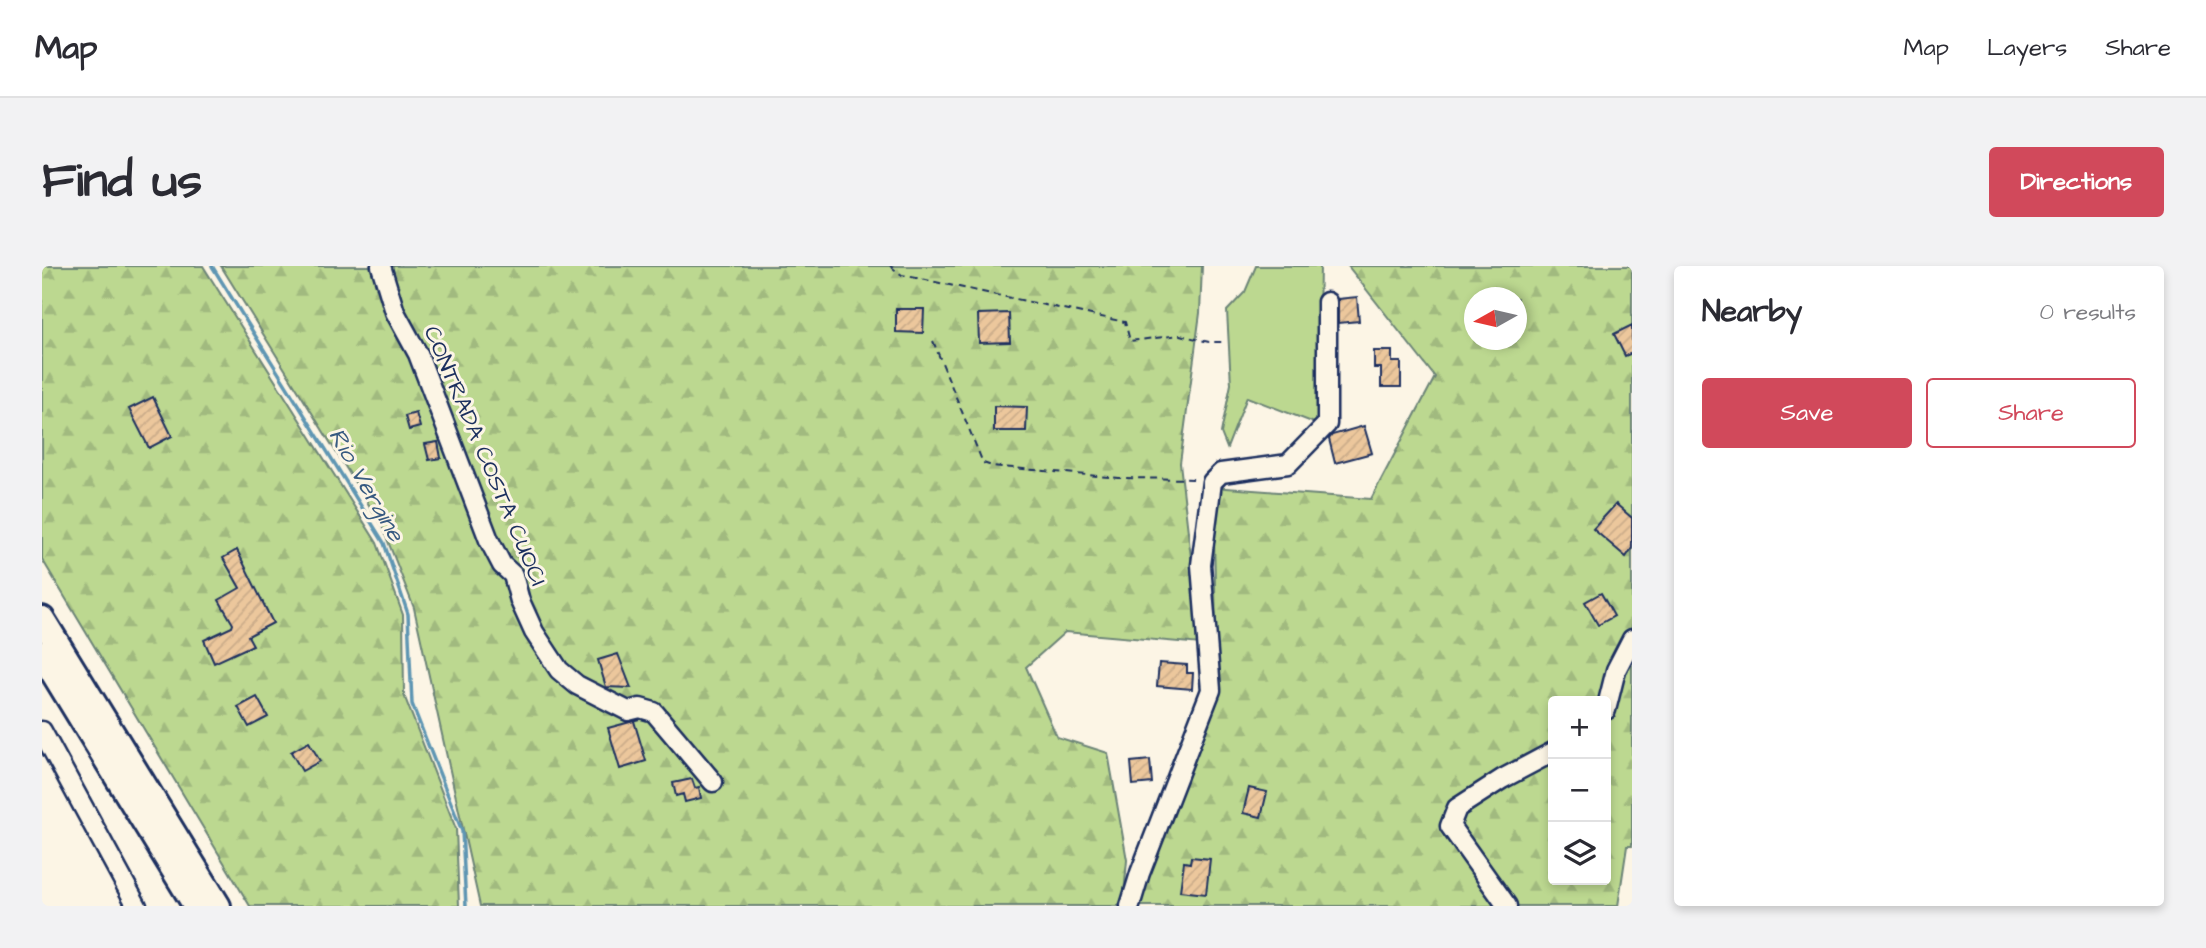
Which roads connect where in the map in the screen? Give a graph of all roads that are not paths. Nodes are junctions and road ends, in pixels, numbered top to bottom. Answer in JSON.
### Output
{"nodes":[{"id":1,"x":381,"y":266,"type":"edge"},
{"id":2,"x":1327,"y":302,"type":"dead end"},
{"id":3,"x":42,"y":619,"type":"edge"},
{"id":4,"x":1632,"y":639,"type":"edge"},
{"id":5,"x":42,"y":654,"type":"edge"},
{"id":6,"x":1610,"y":696,"type":"edge"},
{"id":7,"x":42,"y":731,"type":"edge"},
{"id":8,"x":1548,"y":755,"type":"edge"},
{"id":9,"x":713,"y":782,"type":"dead end"},
{"id":10,"x":136,"y":906,"type":"edge"},
{"id":11,"x":197,"y":906,"type":"edge"},
{"id":12,"x":218,"y":906,"type":"edge"},
{"id":13,"x":1130,"y":906,"type":"edge"},
{"id":14,"x":1507,"y":906,"type":"edge"}],
"edges":[{"from":1,"to":9,"type":"street","name":"CONTRADA COSTA CUOCI"},
{"from":2,"to":13,"type":"street"},
{"from":3,"to":12,"type":"highway"},
{"from":4,"to":6,"type":"street"},
{"from":5,"to":11,"type":"highway"},
{"from":7,"to":10,"type":"street"},
{"from":8,"to":14,"type":"street"}]}
